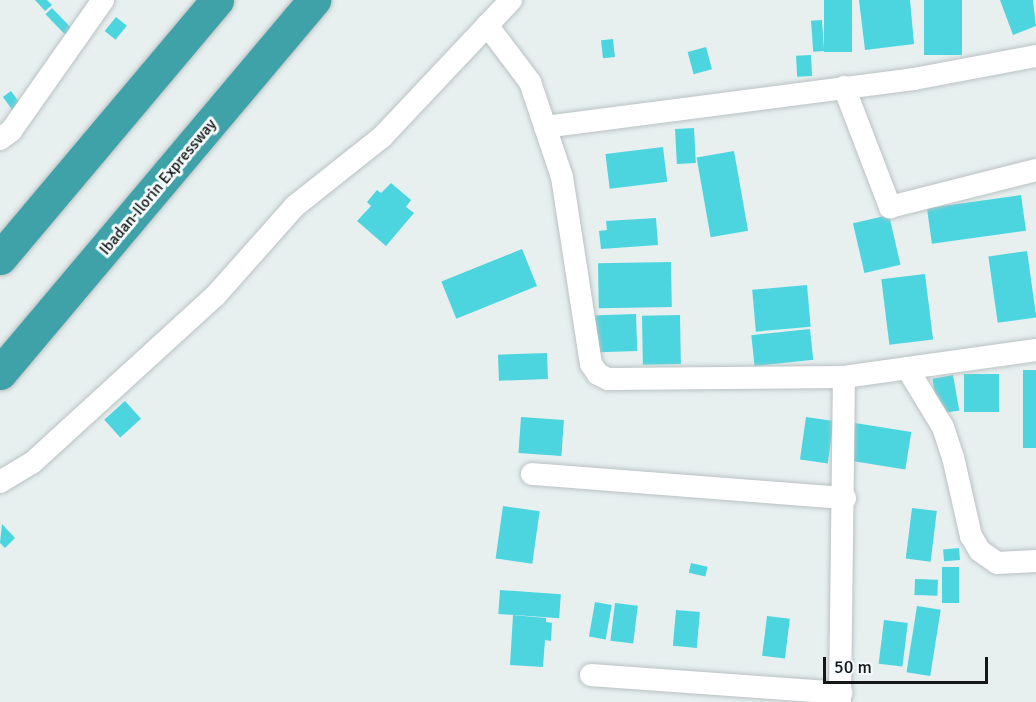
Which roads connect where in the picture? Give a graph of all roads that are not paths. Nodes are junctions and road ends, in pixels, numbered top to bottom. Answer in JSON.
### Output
{"nodes":[{"id":1,"x":104,"y":0,"type":"edge"},
{"id":2,"x":217,"y":0,"type":"edge"},
{"id":3,"x":315,"y":0,"type":"edge"},
{"id":4,"x":511,"y":0,"type":"edge"},
{"id":5,"x":487,"y":25,"type":"junction"},
{"id":6,"x":1036,"y":56,"type":"edge"},
{"id":7,"x":844,"y":87,"type":"junction"},
{"id":8,"x":545,"y":127,"type":"junction"},
{"id":9,"x":4,"y":129,"type":"edge"},
{"id":10,"x":1036,"y":170,"type":"edge"},
{"id":11,"x":0,"y":258,"type":"edge"},
{"id":12,"x":1036,"y":350,"type":"edge"},
{"id":13,"x":907,"y":368,"type":"junction"},
{"id":14,"x":0,"y":373,"type":"edge"},
{"id":15,"x":844,"y":377,"type":"junction"},
{"id":16,"x":532,"y":474,"type":"dead end"},
{"id":17,"x":0,"y":482,"type":"edge"},
{"id":18,"x":845,"y":498,"type":"junction"},
{"id":19,"x":1036,"y":561,"type":"edge"},
{"id":20,"x":591,"y":675,"type":"dead end"},
{"id":21,"x":841,"y":697,"type":"edge"}],
"edges":[{"from":1,"to":9,"type":"street"},
{"from":2,"to":11,"type":"highway"},
{"from":3,"to":14,"type":"highway","name":"Ibadan-Ilorin Expressway"},
{"from":4,"to":5,"type":"street"},
{"from":5,"to":8,"type":"street"},
{"from":5,"to":17,"type":"street"},
{"from":6,"to":7,"type":"street"},
{"from":7,"to":8,"type":"street"},
{"from":7,"to":10,"type":"street"},
{"from":8,"to":15,"type":"street"},
{"from":12,"to":13,"type":"street"},
{"from":13,"to":15,"type":"street"},
{"from":13,"to":19,"type":"street"},
{"from":15,"to":18,"type":"street"},
{"from":16,"to":18,"type":"street"},
{"from":18,"to":21,"type":"street"},
{"from":20,"to":21,"type":"street"}]}
